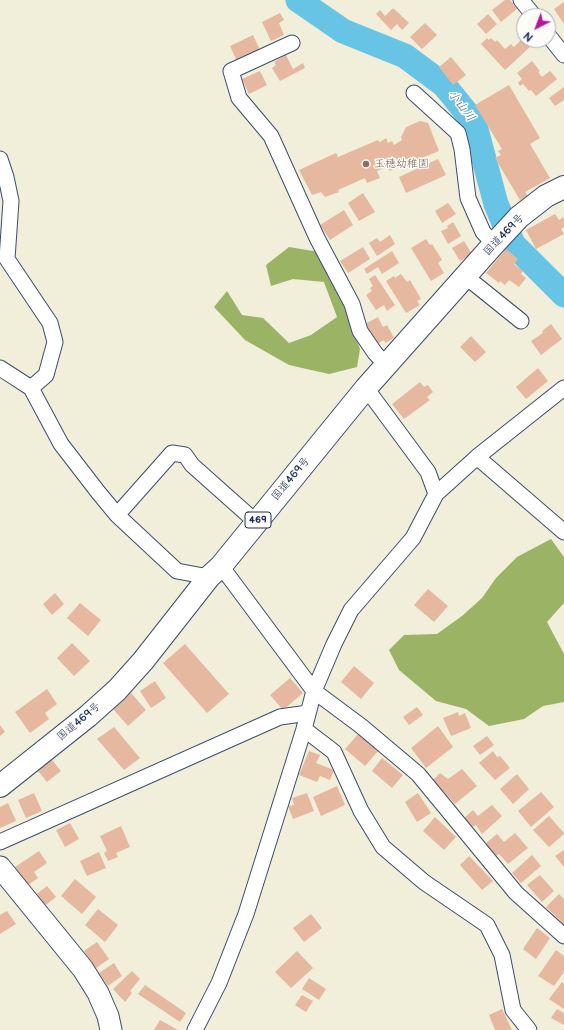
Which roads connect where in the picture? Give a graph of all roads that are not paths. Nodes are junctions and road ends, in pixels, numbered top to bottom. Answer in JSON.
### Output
{"nodes":[{"id":1,"x":521,"y":0,"type":"edge"},
{"id":2,"x":528,"y":8,"type":"edge"},
{"id":3,"x":292,"y":43,"type":"dead end"},
{"id":4,"x":556,"y":45,"type":"edge"},
{"id":5,"x":564,"y":55,"type":"edge"},
{"id":6,"x":414,"y":93,"type":"dead end"},
{"id":7,"x":0,"y":159,"type":"edge"},
{"id":8,"x":564,"y":187,"type":"edge"},
{"id":9,"x":497,"y":240,"type":"junction"},
{"id":10,"x":465,"y":276,"type":"junction"},
{"id":11,"x":521,"y":321,"type":"dead end"},
{"id":12,"x":386,"y":365,"type":"junction"},
{"id":13,"x":0,"y":368,"type":"edge"},
{"id":14,"x":31,"y":388,"type":"junction"},
{"id":15,"x":366,"y":388,"type":"junction"},
{"id":16,"x":564,"y":388,"type":"edge"},
{"id":17,"x":476,"y":457,"type":"junction"},
{"id":18,"x":436,"y":494,"type":"junction"},
{"id":19,"x":117,"y":515,"type":"junction"},
{"id":20,"x":256,"y":522,"type":"junction"},
{"id":21,"x":564,"y":532,"type":"edge"},
{"id":22,"x":215,"y":571,"type":"junction"},
{"id":23,"x":314,"y":691,"type":"junction"},
{"id":24,"x":308,"y":714,"type":"junction"},
{"id":25,"x":304,"y":730,"type":"junction"},
{"id":26,"x":0,"y":786,"type":"edge"},
{"id":27,"x":0,"y":842,"type":"edge"},
{"id":28,"x":0,"y":867,"type":"edge"},
{"id":29,"x":564,"y":936,"type":"edge"},
{"id":30,"x":111,"y":1030,"type":"edge"},
{"id":31,"x":195,"y":1030,"type":"edge"},
{"id":32,"x":529,"y":1030,"type":"edge"}],
"edges":[{"from":1,"to":2,"type":"street"},
{"from":3,"to":12,"type":"street"},
{"from":4,"to":5,"type":"street"},
{"from":6,"to":9,"type":"street"},
{"from":7,"to":14,"type":"street"},
{"from":8,"to":9,"type":"highway","name":"国道469号","number":"469"},
{"from":9,"to":10,"type":"highway","name":"国道469号","number":"469"},
{"from":10,"to":11,"type":"street"},
{"from":10,"to":12,"type":"highway","name":"国道469号","number":"469"},
{"from":12,"to":15,"type":"highway","name":"国道469号","number":"469"},
{"from":13,"to":14,"type":"street"},
{"from":14,"to":19,"type":"street"},
{"from":15,"to":18,"type":"street"},
{"from":15,"to":20,"type":"highway","name":"国道469号","number":"469"},
{"from":16,"to":17,"type":"street"},
{"from":17,"to":18,"type":"street"},
{"from":17,"to":21,"type":"street"},
{"from":18,"to":23,"type":"street"},
{"from":19,"to":20,"type":"street"},
{"from":19,"to":22,"type":"street"},
{"from":20,"to":22,"type":"highway","name":"国道469号","number":"469"},
{"from":22,"to":23,"type":"street"},
{"from":22,"to":26,"type":"highway","name":"国道469号","number":"469"},
{"from":23,"to":24,"type":"street"},
{"from":23,"to":29,"type":"street"},
{"from":24,"to":25,"type":"street"},
{"from":24,"to":27,"type":"street"},
{"from":25,"to":31,"type":"street"},
{"from":25,"to":32,"type":"street"},
{"from":28,"to":30,"type":"street"}]}
